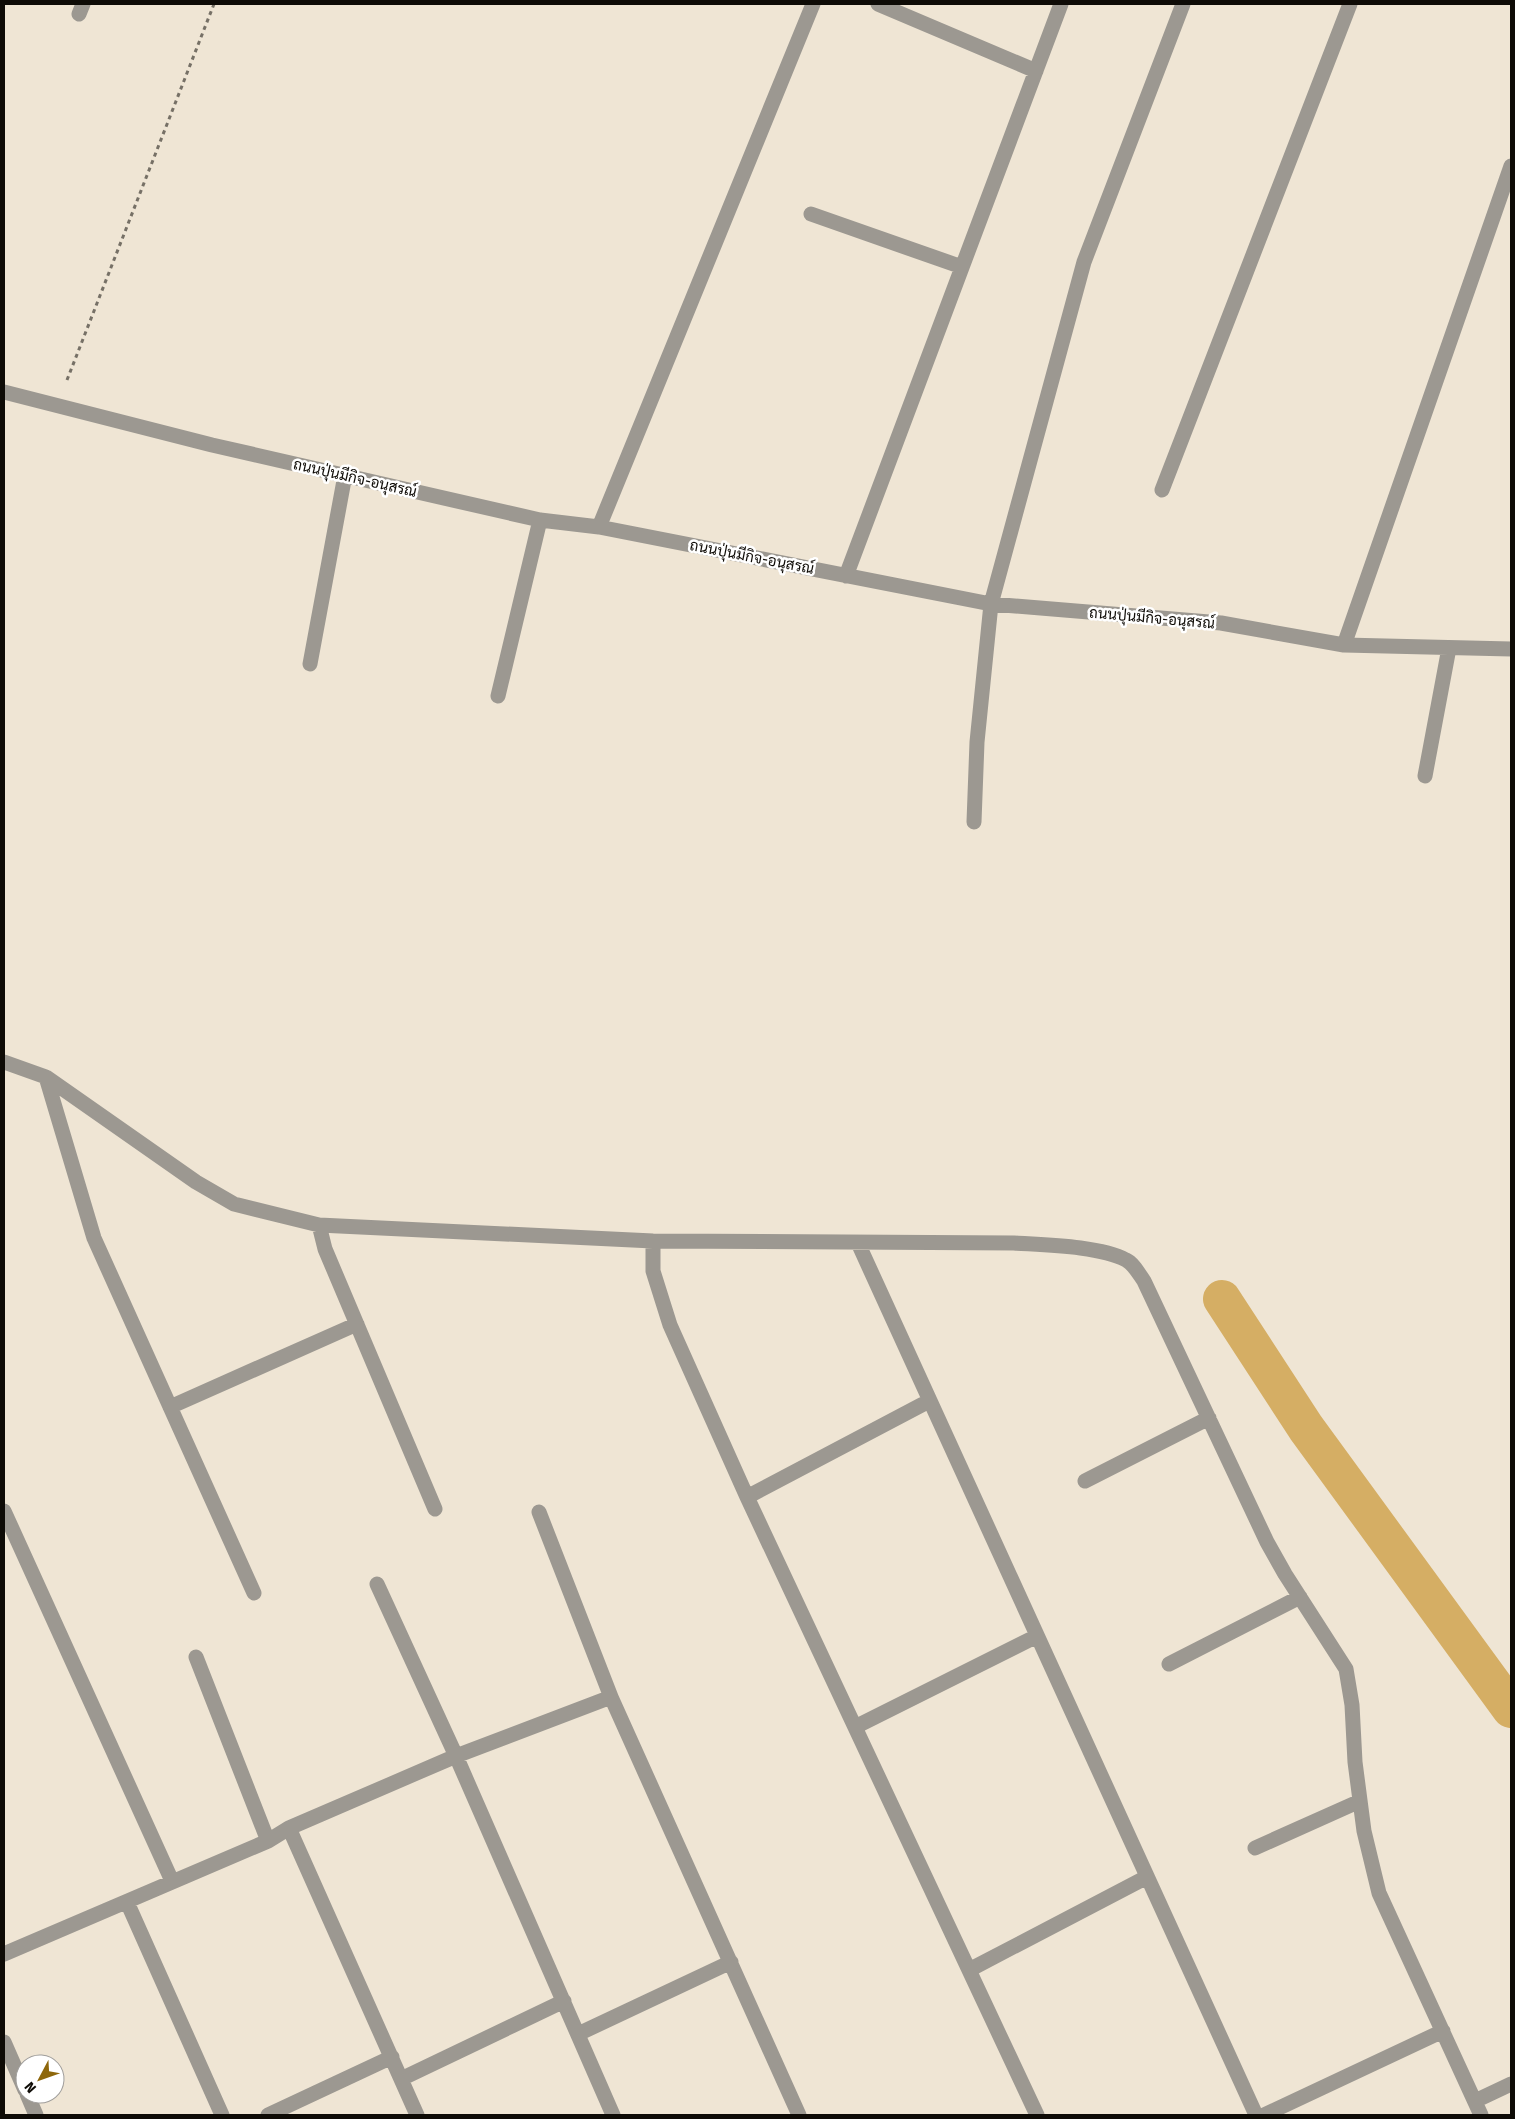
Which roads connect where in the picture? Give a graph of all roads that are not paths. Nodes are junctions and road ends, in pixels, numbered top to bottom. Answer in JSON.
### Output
{"nodes":[{"id":1,"x":813,"y":4,"type":"edge"},
{"id":2,"x":878,"y":4,"type":"edge"},
{"id":3,"x":1061,"y":4,"type":"edge"},
{"id":4,"x":1183,"y":4,"type":"edge"},
{"id":5,"x":1350,"y":4,"type":"edge"},
{"id":6,"x":1036,"y":71,"type":"junction"},
{"id":7,"x":1511,"y":166,"type":"edge"},
{"id":8,"x":811,"y":214,"type":"dead end"},
{"id":9,"x":962,"y":267,"type":"junction"},
{"id":10,"x":4,"y":392,"type":"edge"},
{"id":11,"x":345,"y":475,"type":"junction"},
{"id":12,"x":1162,"y":490,"type":"dead end"},
{"id":13,"x":540,"y":520,"type":"junction"},
{"id":14,"x":599,"y":527,"type":"junction"},
{"id":15,"x":846,"y":576,"type":"junction"},
{"id":16,"x":991,"y":604,"type":"junction"},
{"id":17,"x":1344,"y":645,"type":"junction"},
{"id":18,"x":1449,"y":648,"type":"junction"},
{"id":19,"x":1511,"y":649,"type":"edge"},
{"id":20,"x":310,"y":664,"type":"dead end"},
{"id":21,"x":498,"y":696,"type":"dead end"},
{"id":22,"x":1425,"y":776,"type":"dead end"},
{"id":23,"x":974,"y":822,"type":"dead end"},
{"id":24,"x":4,"y":1062,"type":"edge"},
{"id":25,"x":46,"y":1078,"type":"junction"},
{"id":26,"x":318,"y":1225,"type":"junction"},
{"id":27,"x":653,"y":1241,"type":"junction"},
{"id":28,"x":858,"y":1243,"type":"junction"},
{"id":29,"x":356,"y":1324,"type":"junction"},
{"id":30,"x":929,"y":1401,"type":"junction"},
{"id":31,"x":170,"y":1407,"type":"junction"},
{"id":32,"x":1209,"y":1418,"type":"junction"},
{"id":33,"x":1084,"y":1481,"type":"dead end"},
{"id":34,"x":747,"y":1497,"type":"junction"},
{"id":35,"x":435,"y":1509,"type":"dead end"},
{"id":36,"x":4,"y":1511,"type":"edge"},
{"id":37,"x":540,"y":1512,"type":"dead end"},
{"id":38,"x":377,"y":1584,"type":"dead end"},
{"id":39,"x":254,"y":1593,"type":"dead end"},
{"id":40,"x":1300,"y":1597,"type":"junction"},
{"id":41,"x":1037,"y":1636,"type":"junction"},
{"id":42,"x":196,"y":1657,"type":"dead end"},
{"id":43,"x":1170,"y":1664,"type":"dead end"},
{"id":44,"x":611,"y":1697,"type":"junction"},
{"id":45,"x":855,"y":1727,"type":"junction"},
{"id":46,"x":456,"y":1756,"type":"junction"},
{"id":47,"x":1360,"y":1801,"type":"junction"},
{"id":48,"x":289,"y":1828,"type":"junction"},
{"id":49,"x":268,"y":1841,"type":"junction"},
{"id":50,"x":1255,"y":1848,"type":"dead end"},
{"id":51,"x":1147,"y":1876,"type":"junction"},
{"id":52,"x":172,"y":1881,"type":"junction"},
{"id":53,"x":127,"y":1902,"type":"junction"},
{"id":54,"x":4,"y":1954,"type":"edge"},
{"id":55,"x":731,"y":1962,"type":"junction"},
{"id":56,"x":969,"y":1970,"type":"junction"},
{"id":57,"x":564,"y":2001,"type":"junction"},
{"id":58,"x":1443,"y":2031,"type":"junction"},
{"id":59,"x":578,"y":2034,"type":"junction"},
{"id":60,"x":4,"y":2042,"type":"edge"},
{"id":61,"x":392,"y":2057,"type":"junction"},
{"id":62,"x":15,"y":2067,"type":"edge"},
{"id":63,"x":401,"y":2079,"type":"junction"},
{"id":64,"x":1511,"y":2084,"type":"edge"},
{"id":65,"x":1474,"y":2101,"type":"junction"},
{"id":66,"x":222,"y":2115,"type":"edge"},
{"id":67,"x":268,"y":2115,"type":"edge"},
{"id":68,"x":417,"y":2115,"type":"edge"},
{"id":69,"x":613,"y":2115,"type":"edge"},
{"id":70,"x":799,"y":2115,"type":"edge"},
{"id":71,"x":1037,"y":2115,"type":"edge"},
{"id":72,"x":1256,"y":2115,"type":"edge"},
{"id":73,"x":1264,"y":2115,"type":"edge"},
{"id":74,"x":1481,"y":2115,"type":"edge"}],
"edges":[{"from":1,"to":14,"type":"street"},
{"from":2,"to":6,"type":"street"},
{"from":3,"to":6,"type":"street"},
{"from":4,"to":16,"type":"street"},
{"from":5,"to":12,"type":"street"},
{"from":6,"to":9,"type":"street"},
{"from":7,"to":17,"type":"street"},
{"from":8,"to":9,"type":"street"},
{"from":9,"to":15,"type":"street"},
{"from":10,"to":11,"type":"street","name":"ถนนปุ่นมีกิจ-อนุสรณ์"},
{"from":11,"to":13,"type":"street","name":"ถนนปุ่นมีกิจ-อนุสรณ์"},
{"from":11,"to":20,"type":"street"},
{"from":13,"to":14,"type":"street","name":"ถนนปุ่นมีกิจ-อนุสรณ์"},
{"from":13,"to":21,"type":"street"},
{"from":14,"to":15,"type":"street","name":"ถนนปุ่นมีกิจ-อนุสรณ์"},
{"from":15,"to":16,"type":"street","name":"ถนนปุ่นมีกิจ-อนุสรณ์"},
{"from":16,"to":17,"type":"street","name":"ถนนปุ่นมีกิจ-อนุสรณ์"},
{"from":16,"to":23,"type":"street"},
{"from":17,"to":18,"type":"street","name":"ถนนปุ่นมีกิจ-อนุสรณ์"},
{"from":18,"to":19,"type":"street","name":"ถนนปุ่นมีกิจ-อนุสรณ์"},
{"from":18,"to":22,"type":"street"},
{"from":24,"to":25,"type":"street"},
{"from":25,"to":26,"type":"street"},
{"from":25,"to":31,"type":"street"},
{"from":26,"to":27,"type":"street"},
{"from":26,"to":29,"type":"street"},
{"from":27,"to":28,"type":"street"},
{"from":27,"to":34,"type":"street"},
{"from":28,"to":30,"type":"street"},
{"from":28,"to":32,"type":"street"},
{"from":29,"to":31,"type":"street"},
{"from":29,"to":35,"type":"street"},
{"from":30,"to":34,"type":"street"},
{"from":30,"to":41,"type":"street"},
{"from":31,"to":39,"type":"street"},
{"from":32,"to":33,"type":"street"},
{"from":32,"to":40,"type":"street"},
{"from":34,"to":45,"type":"street"},
{"from":36,"to":52,"type":"street"},
{"from":37,"to":44,"type":"street"},
{"from":38,"to":46,"type":"street"},
{"from":40,"to":43,"type":"street"},
{"from":40,"to":47,"type":"street"},
{"from":41,"to":45,"type":"street"},
{"from":41,"to":51,"type":"street"},
{"from":42,"to":49,"type":"street"},
{"from":44,"to":46,"type":"street"},
{"from":44,"to":55,"type":"street"},
{"from":45,"to":56,"type":"street"},
{"from":46,"to":48,"type":"street"},
{"from":46,"to":57,"type":"street"},
{"from":47,"to":50,"type":"street"},
{"from":47,"to":58,"type":"street"},
{"from":48,"to":49,"type":"street"},
{"from":48,"to":61,"type":"street"},
{"from":49,"to":52,"type":"street"},
{"from":51,"to":56,"type":"street"},
{"from":51,"to":72,"type":"street"},
{"from":52,"to":53,"type":"street"},
{"from":53,"to":54,"type":"street"},
{"from":53,"to":66,"type":"street"},
{"from":55,"to":59,"type":"street"},
{"from":55,"to":70,"type":"street"},
{"from":56,"to":71,"type":"street"},
{"from":57,"to":59,"type":"street"},
{"from":57,"to":63,"type":"street"},
{"from":58,"to":65,"type":"street"},
{"from":58,"to":73,"type":"street"},
{"from":59,"to":69,"type":"street"},
{"from":60,"to":62,"type":"street"},
{"from":61,"to":63,"type":"street"},
{"from":61,"to":67,"type":"street"},
{"from":63,"to":68,"type":"street"},
{"from":64,"to":65,"type":"street"},
{"from":65,"to":74,"type":"street"}]}
